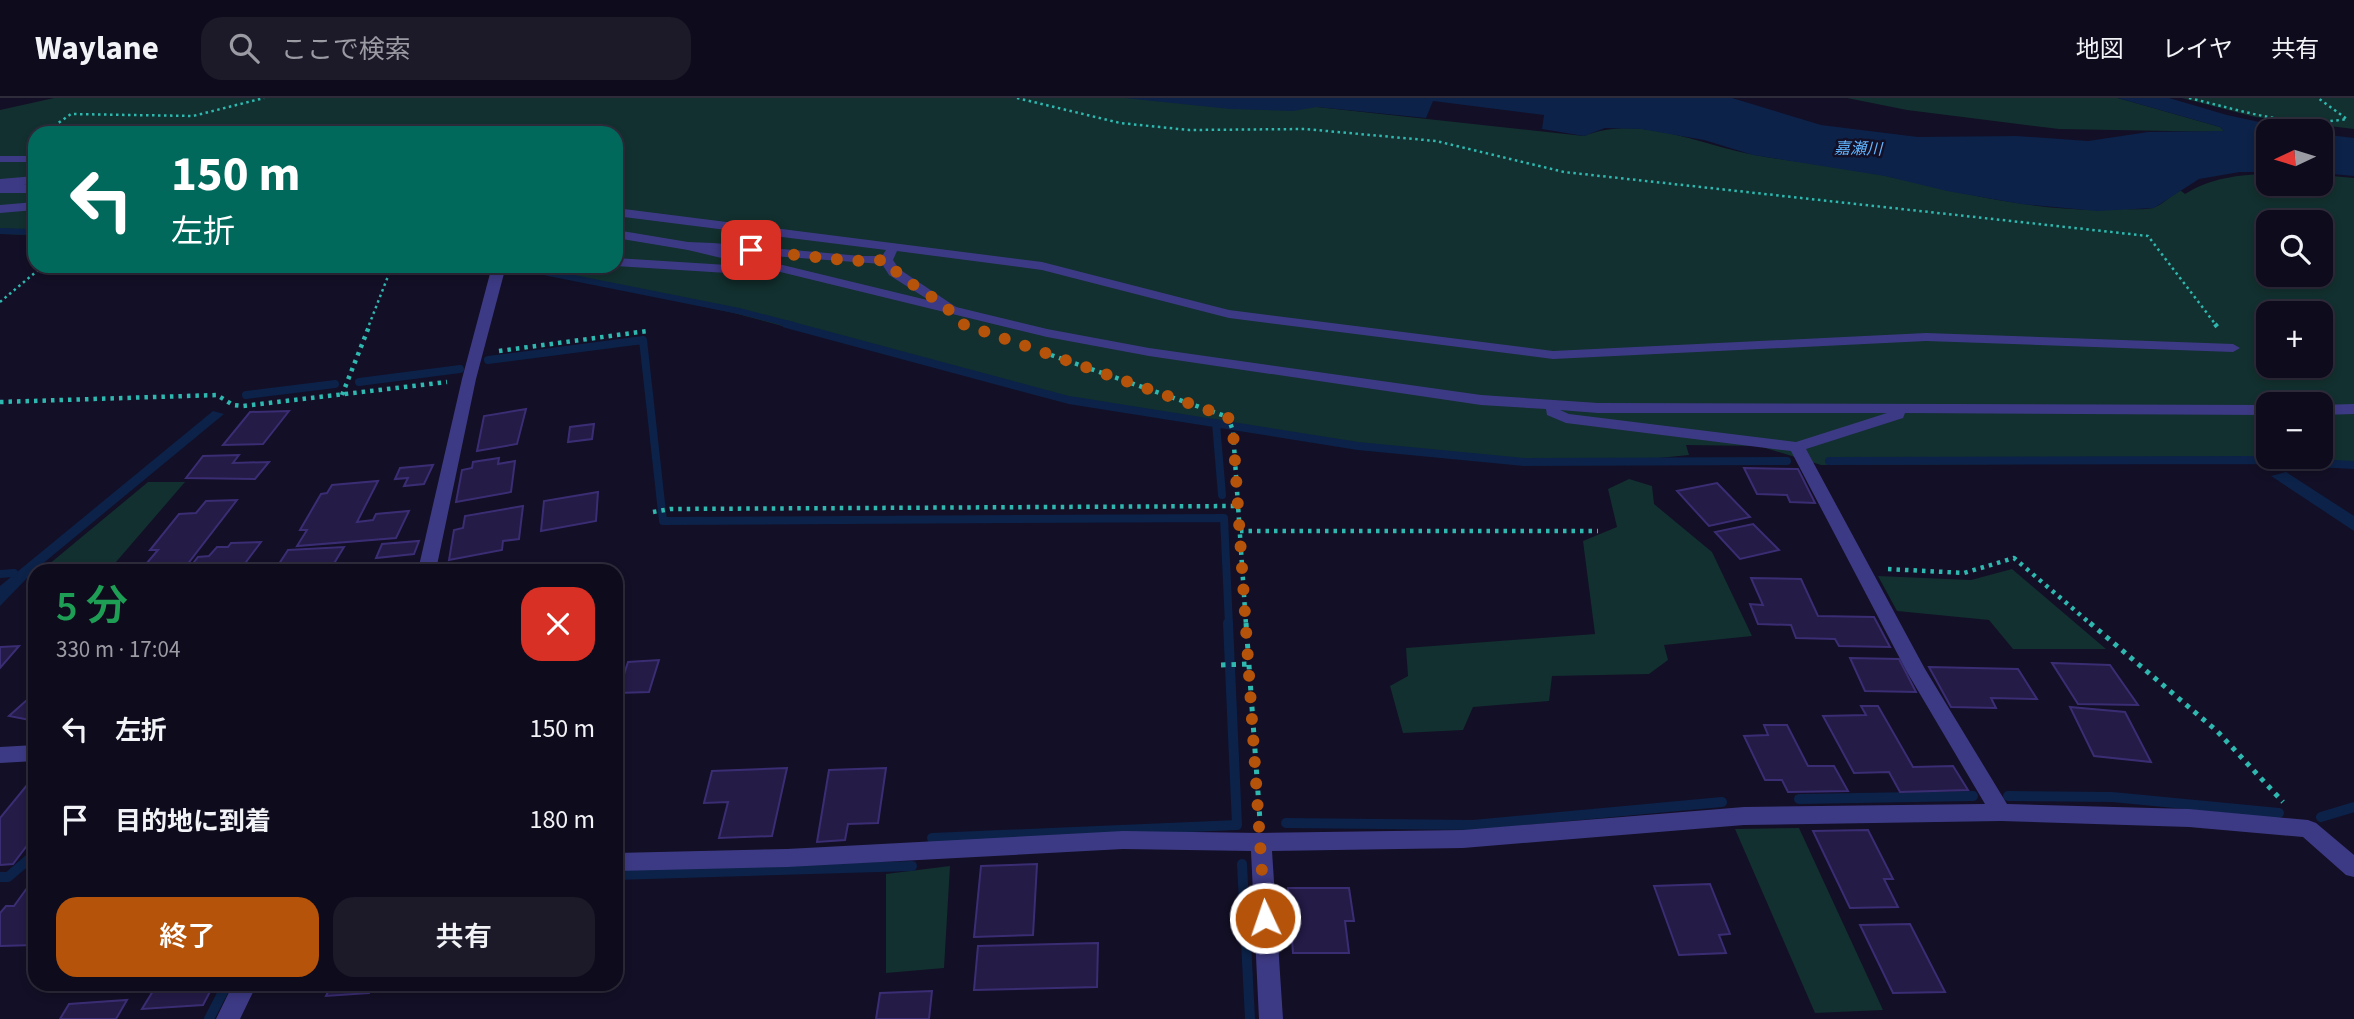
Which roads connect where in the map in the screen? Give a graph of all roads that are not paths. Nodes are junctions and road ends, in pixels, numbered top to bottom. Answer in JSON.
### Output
{"nodes":[{"id":1,"x":0,"y":159,"type":"edge"},
{"id":2,"x":28,"y":159,"type":"edge"},
{"id":3,"x":28,"y":181,"type":"edge"},
{"id":4,"x":0,"y":184,"type":"edge"},
{"id":5,"x":0,"y":189,"type":"edge"},
{"id":6,"x":28,"y":189,"type":"edge"},
{"id":7,"x":28,"y":207,"type":"edge"},
{"id":8,"x":0,"y":209,"type":"edge"},
{"id":9,"x":623,"y":213,"type":"edge"},
{"id":10,"x":623,"y":235,"type":"edge"},
{"id":11,"x":688,"y":246,"type":"junction"},
{"id":12,"x":890,"y":254,"type":"junction"},
{"id":13,"x":623,"y":262,"type":"edge"},
{"id":14,"x":797,"y":272,"type":"junction"},
{"id":15,"x":497,"y":273,"type":"edge"},
{"id":16,"x":951,"y":310,"type":"junction"},
{"id":17,"x":2233,"y":348,"type":"road end"},
{"id":18,"x":1538,"y":405,"type":"junction"},
{"id":19,"x":2354,"y":409,"type":"edge"},
{"id":20,"x":1914,"y":410,"type":"junction"},
{"id":21,"x":2256,"y":410,"type":"edge"},
{"id":22,"x":2333,"y":410,"type":"edge"},
{"id":23,"x":1797,"y":447,"type":"junction"},
{"id":24,"x":428,"y":564,"type":"edge"},
{"id":25,"x":28,"y":753,"type":"edge"},
{"id":26,"x":0,"y":755,"type":"edge"},
{"id":27,"x":2001,"y":812,"type":"junction"},
{"id":28,"x":1261,"y":842,"type":"junction"},
{"id":29,"x":623,"y":862,"type":"edge"},
{"id":30,"x":2354,"y":868,"type":"edge"},
{"id":31,"x":242,"y":991,"type":"edge"},
{"id":32,"x":228,"y":1019,"type":"edge"},
{"id":33,"x":1271,"y":1019,"type":"edge"}],
"edges":[{"from":1,"to":2,"type":"street"},
{"from":3,"to":4,"type":"street"},
{"from":5,"to":6,"type":"street"},
{"from":7,"to":8,"type":"street"},
{"from":9,"to":12,"type":"street"},
{"from":10,"to":11,"type":"street"},
{"from":11,"to":12,"type":"street"},
{"from":11,"to":14,"type":"street"},
{"from":12,"to":16,"type":"street"},
{"from":12,"to":17,"type":"street"},
{"from":13,"to":14,"type":"street"},
{"from":14,"to":16,"type":"street"},
{"from":15,"to":24,"type":"street"},
{"from":16,"to":18,"type":"street"},
{"from":18,"to":20,"type":"street"},
{"from":18,"to":23,"type":"street"},
{"from":19,"to":22,"type":"street"},
{"from":20,"to":21,"type":"street"},
{"from":20,"to":23,"type":"street"},
{"from":23,"to":27,"type":"street"},
{"from":25,"to":26,"type":"street"},
{"from":27,"to":28,"type":"street"},
{"from":27,"to":30,"type":"street"},
{"from":28,"to":29,"type":"street"},
{"from":28,"to":33,"type":"street"},
{"from":31,"to":32,"type":"street"}]}
